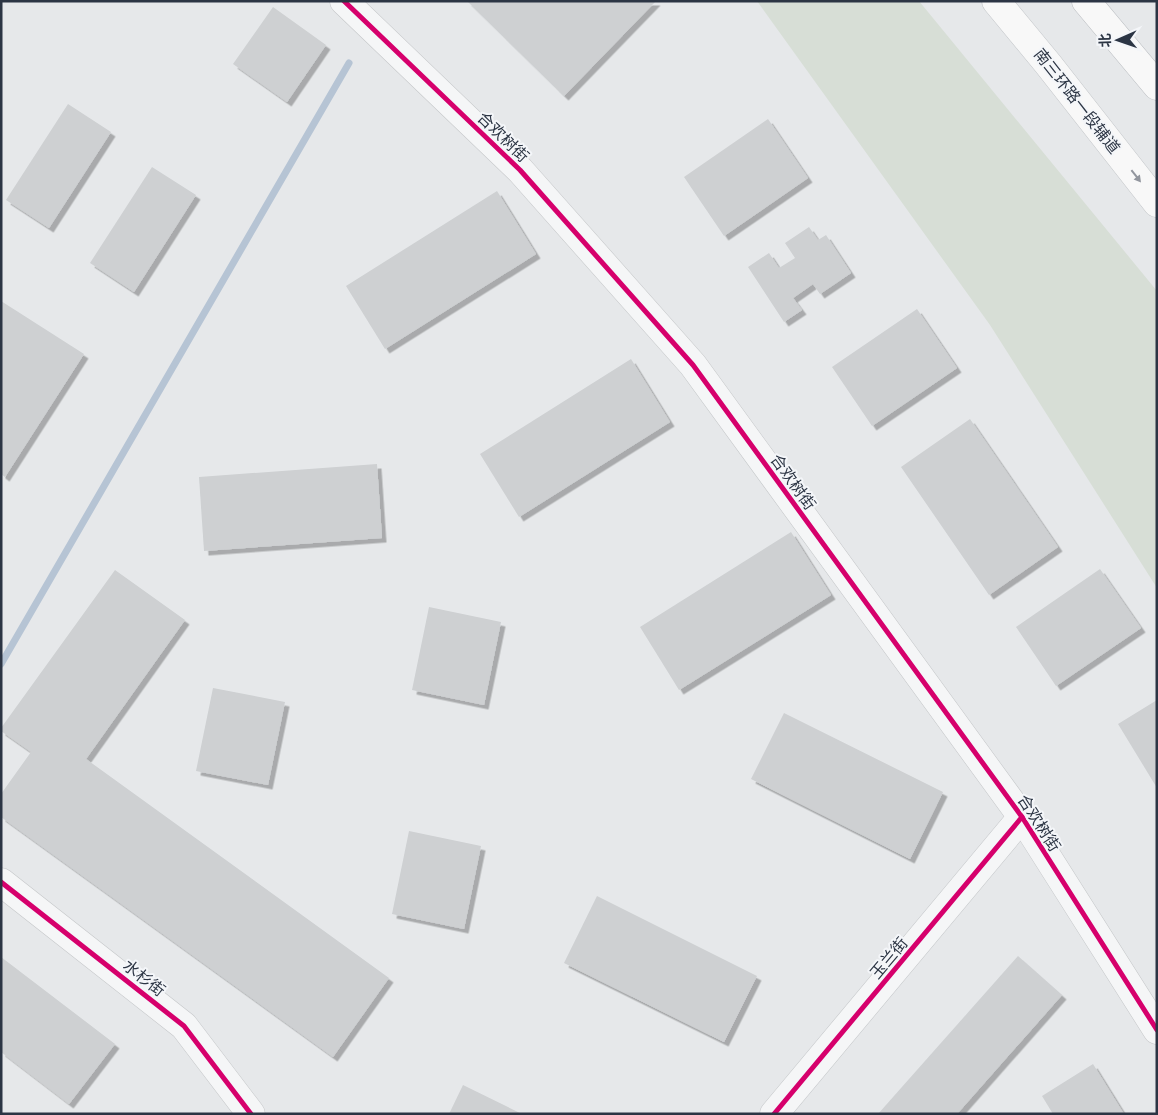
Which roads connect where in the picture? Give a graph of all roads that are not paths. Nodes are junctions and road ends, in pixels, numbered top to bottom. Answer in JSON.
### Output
{"nodes":[{"id":1,"x":344,"y":1,"type":"edge"},
{"id":2,"x":996,"y":1,"type":"edge"},
{"id":3,"x":1086,"y":1,"type":"edge"},
{"id":4,"x":1157,"y":86,"type":"edge"},
{"id":5,"x":1157,"y":203,"type":"edge"},
{"id":6,"x":1022,"y":818,"type":"junction"},
{"id":7,"x":1,"y":882,"type":"edge"},
{"id":8,"x":1157,"y":1030,"type":"edge"},
{"id":9,"x":251,"y":1114,"type":"edge"},
{"id":10,"x":774,"y":1114,"type":"edge"}],
"edges":[{"from":1,"to":6,"type":"street","name":"合欢树街"},
{"from":2,"to":5,"type":"main road","name":"南三环路一段辅道","one_way":true},
{"from":3,"to":4,"type":"main road"},
{"from":6,"to":8,"type":"street","name":"合欢树街"},
{"from":6,"to":10,"type":"street","name":"玉兰街"},
{"from":7,"to":9,"type":"street","name":"水杉街"}]}
